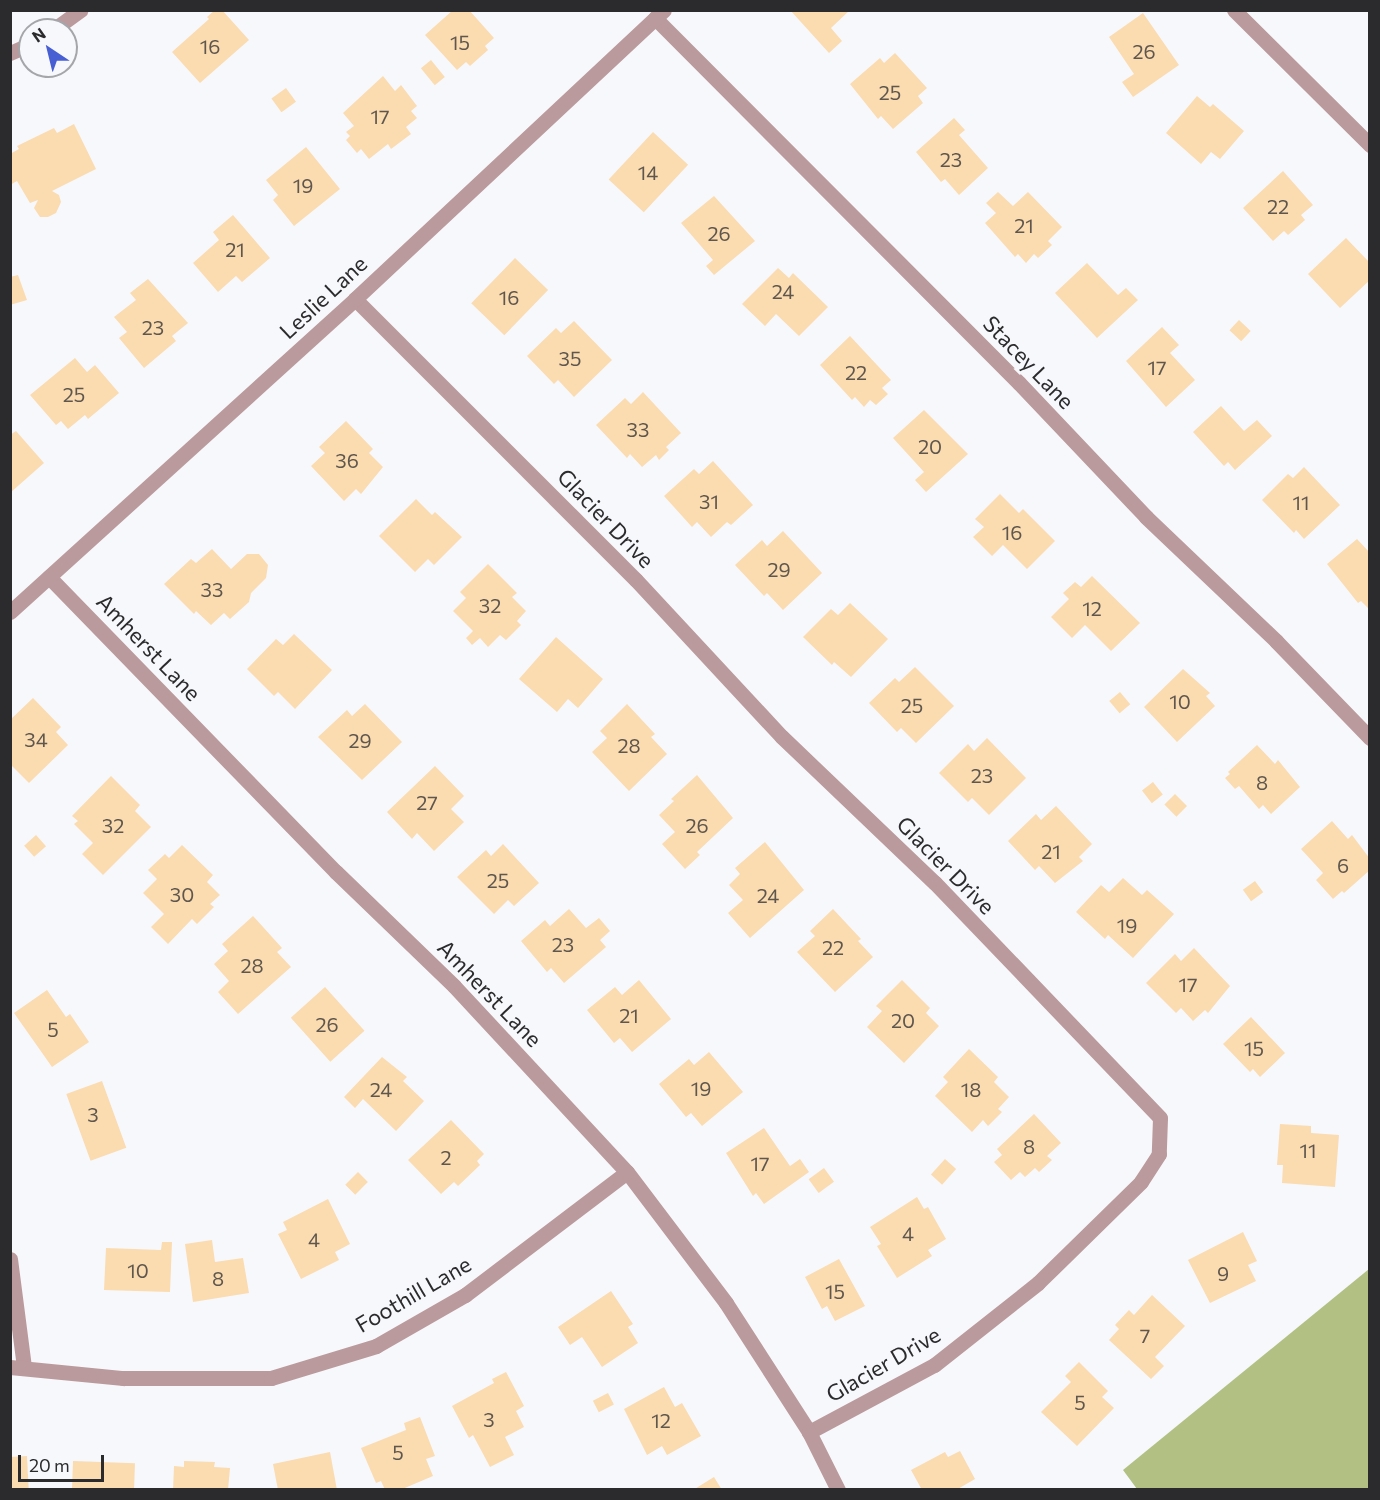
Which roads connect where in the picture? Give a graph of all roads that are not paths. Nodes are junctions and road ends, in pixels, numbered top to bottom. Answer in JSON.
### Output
{"nodes":[{"id":1,"x":1234,"y":10,"type":"edge"},
{"id":2,"x":659,"y":14,"type":"edge"},
{"id":3,"x":1370,"y":146,"type":"edge"},
{"id":4,"x":355,"y":299,"type":"junction"},
{"id":5,"x":49,"y":577,"type":"junction"},
{"id":6,"x":10,"y":612,"type":"edge"},
{"id":7,"x":1370,"y":738,"type":"edge"},
{"id":8,"x":627,"y":1172,"type":"junction"},
{"id":9,"x":10,"y":1259,"type":"edge"},
{"id":10,"x":17,"y":1367,"type":"edge"},
{"id":11,"x":809,"y":1432,"type":"junction"},
{"id":12,"x":838,"y":1490,"type":"edge"}],
"edges":[{"from":1,"to":3,"type":"street"},
{"from":2,"to":4,"type":"street","name":"Leslie Lane"},
{"from":2,"to":7,"type":"street","name":"Stacey Lane"},
{"from":4,"to":5,"type":"street","name":"Leslie Lane"},
{"from":4,"to":11,"type":"street","name":"Glacier Drive"},
{"from":5,"to":6,"type":"street","name":"Leslie Lane"},
{"from":5,"to":8,"type":"street","name":"Amherst Lane"},
{"from":8,"to":10,"type":"street","name":"Foothill Lane"},
{"from":8,"to":11,"type":"street","name":"Amherst Lane"},
{"from":9,"to":10,"type":"street"},
{"from":11,"to":12,"type":"street","name":"Amherst Lane"}]}
